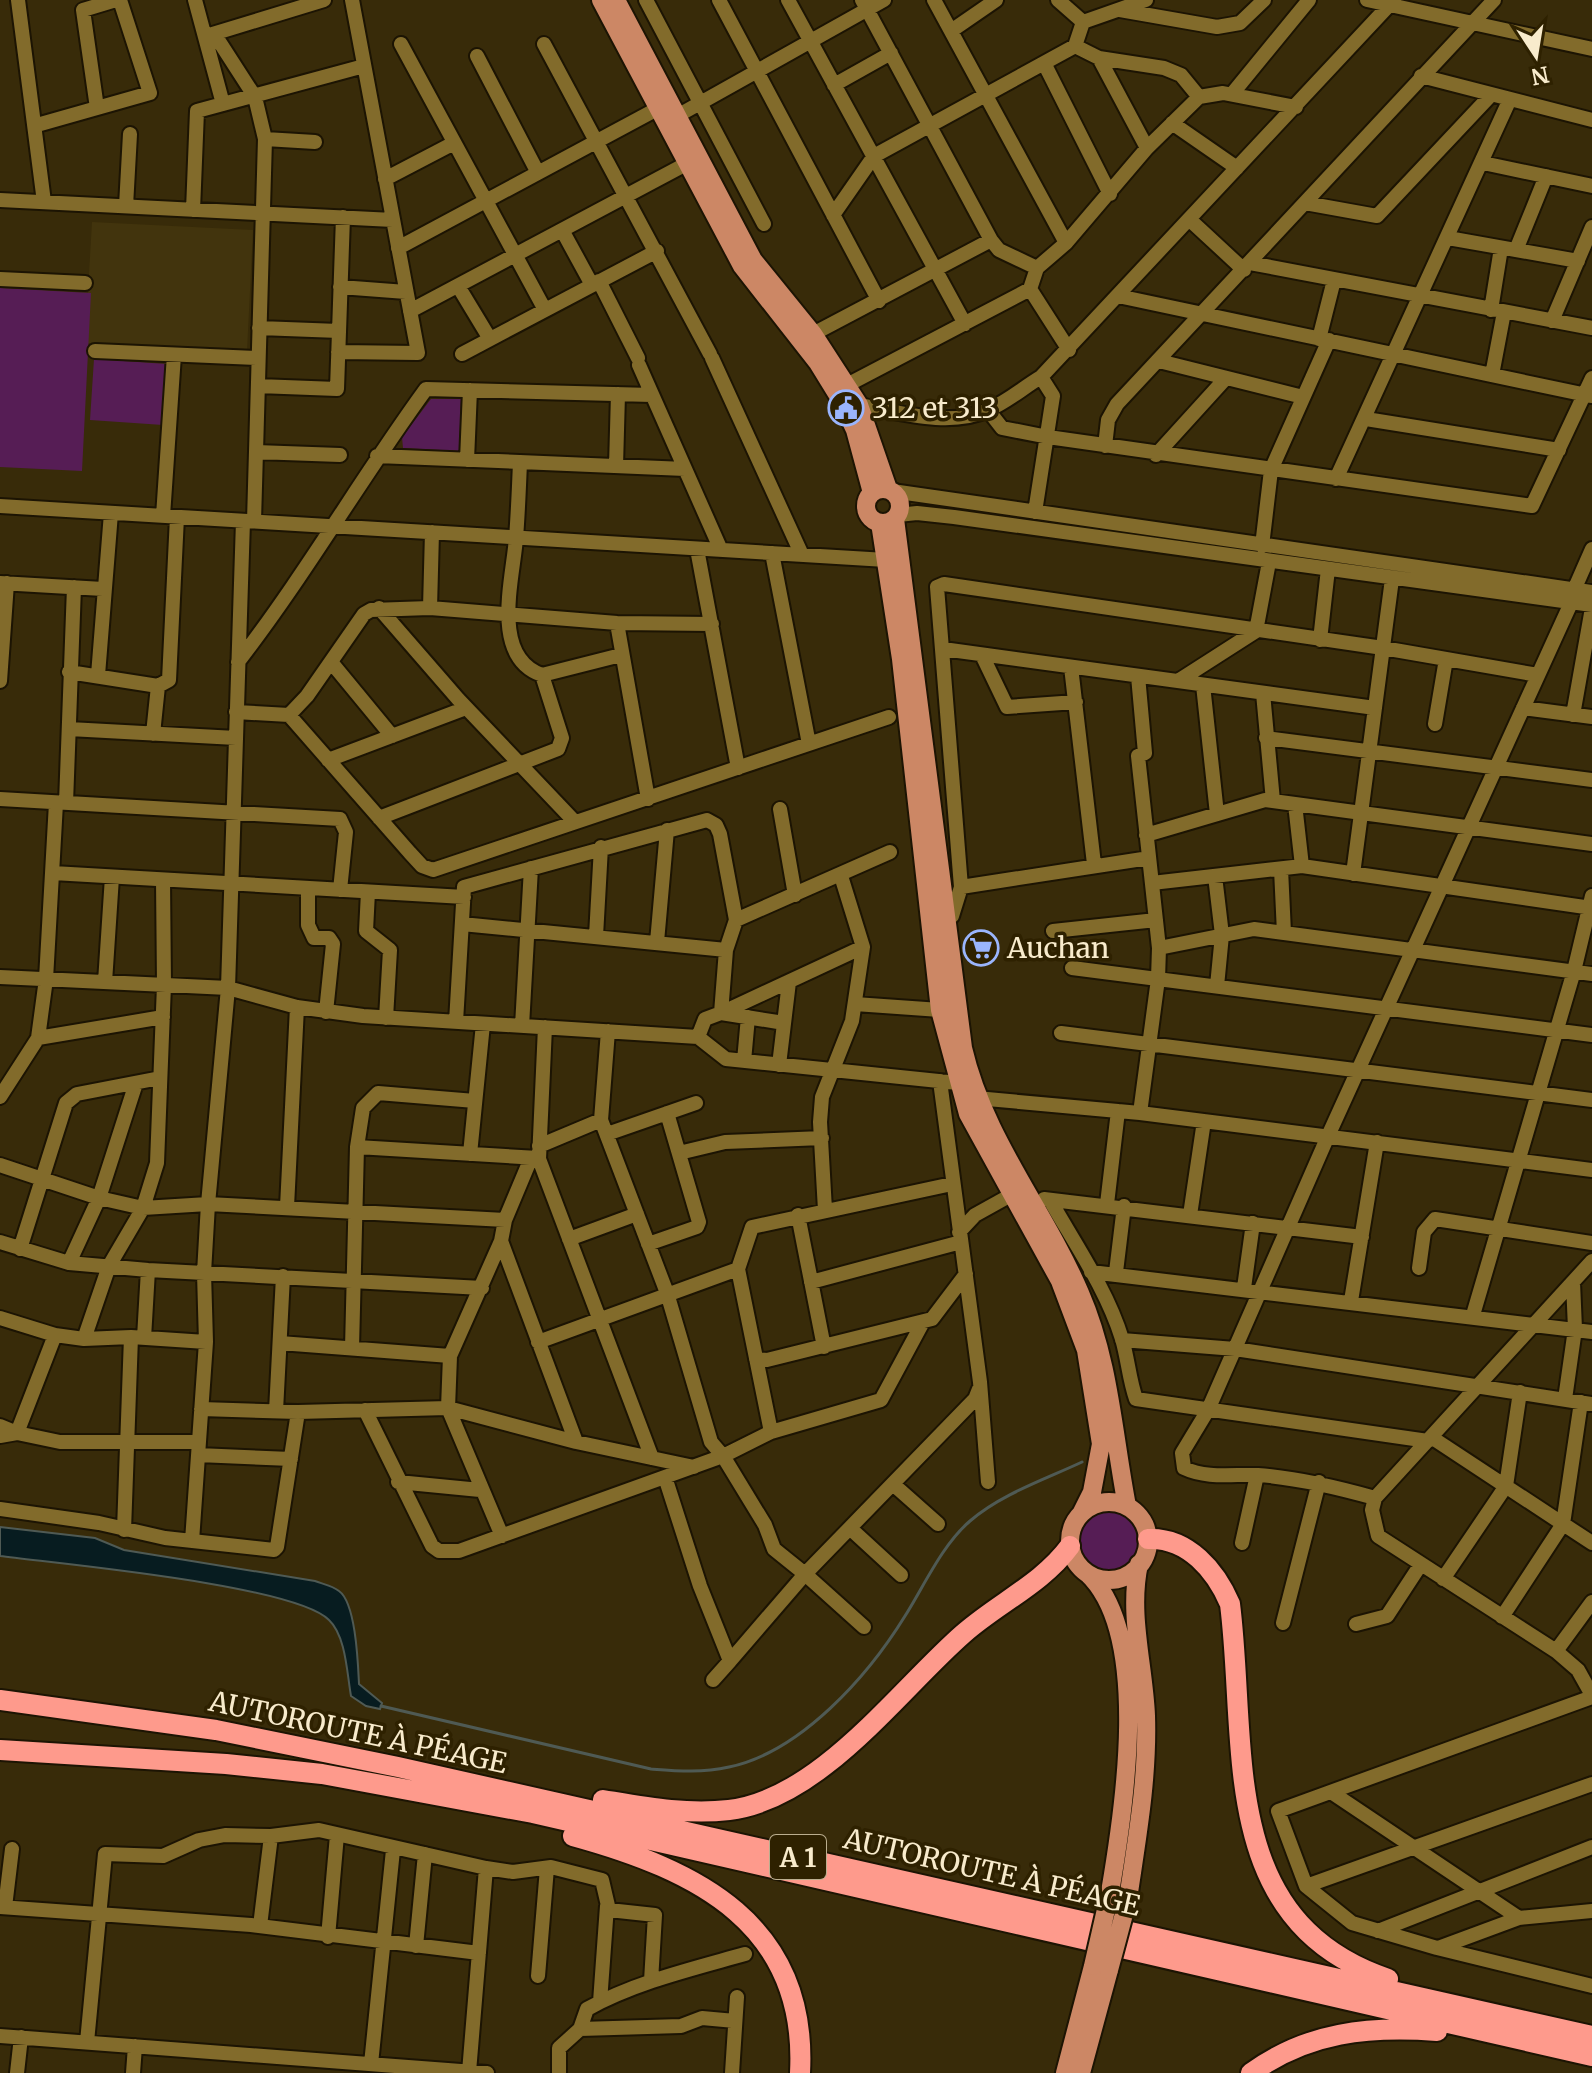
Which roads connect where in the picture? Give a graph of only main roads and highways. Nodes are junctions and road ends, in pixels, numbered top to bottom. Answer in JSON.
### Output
{"nodes":[{"id":1,"x":601,"y":0,"type":"edge"},
{"id":2,"x":616,"y":0,"type":"edge"},
{"id":3,"x":884,"y":491,"type":"junction"},
{"id":4,"x":891,"y":519,"type":"junction"},
{"id":5,"x":1019,"y":1195,"type":"junction"},
{"id":6,"x":1127,"y":1506,"type":"junction"},
{"id":7,"x":1082,"y":1512,"type":"junction"},
{"id":8,"x":1148,"y":1539,"type":"junction"},
{"id":9,"x":1070,"y":1546,"type":"junction"},
{"id":10,"x":1139,"y":1564,"type":"junction"},
{"id":11,"x":1087,"y":1573,"type":"junction"},
{"id":12,"x":0,"y":1700,"type":"edge"},
{"id":13,"x":0,"y":1750,"type":"edge"},
{"id":14,"x":398,"y":1767,"type":"junction"},
{"id":15,"x":411,"y":1791,"type":"junction"},
{"id":16,"x":1119,"y":1895,"type":"junction"},
{"id":17,"x":1101,"y":1968,"type":"junction"},
{"id":18,"x":1490,"y":2013,"type":"junction"},
{"id":19,"x":1592,"y":2036,"type":"edge"},
{"id":20,"x":1520,"y":2040,"type":"junction"},
{"id":21,"x":1592,"y":2056,"type":"edge"},
{"id":22,"x":800,"y":2073,"type":"edge"},
{"id":23,"x":1065,"y":2073,"type":"edge"},
{"id":24,"x":1081,"y":2073,"type":"edge"},
{"id":25,"x":1251,"y":2073,"type":"edge"}],
"edges":[{"from":1,"to":3,"type":"main road"},
{"from":2,"to":3,"type":"main road"},
{"from":3,"to":4,"type":"main road"},
{"from":3,"to":4,"type":"main road"},
{"from":4,"to":5,"type":"main road"},
{"from":4,"to":5,"type":"main road"},
{"from":5,"to":6,"type":"main road"},
{"from":5,"to":7,"type":"main road"},
{"from":6,"to":7,"type":"main road"},
{"from":6,"to":8,"type":"main road"},
{"from":7,"to":9,"type":"main road"},
{"from":8,"to":10,"type":"main road"},
{"from":8,"to":18,"type":"highway"},
{"from":9,"to":11,"type":"main road"},
{"from":9,"to":14,"type":"highway"},
{"from":10,"to":11,"type":"main road"},
{"from":10,"to":16,"type":"main road"},
{"from":11,"to":16,"type":"main road"},
{"from":12,"to":14,"type":"highway","name":"AUTOROUTE À PÉAGE","number":"A 1"},
{"from":13,"to":15,"type":"highway","number":"A 1"},
{"from":14,"to":18,"type":"highway","name":"AUTOROUTE À PÉAGE","number":"A 1"},
{"from":15,"to":20,"type":"highway","number":"A 1"},
{"from":15,"to":22,"type":"highway"},
{"from":16,"to":17,"type":"main road","bridge":true},
{"from":17,"to":23,"type":"main road"},
{"from":17,"to":24,"type":"main road"},
{"from":18,"to":19,"type":"highway","name":"AUTOROUTE À PÉAGE","number":"A 1"},
{"from":20,"to":21,"type":"highway","number":"A 1"},
{"from":20,"to":25,"type":"highway"}]}
